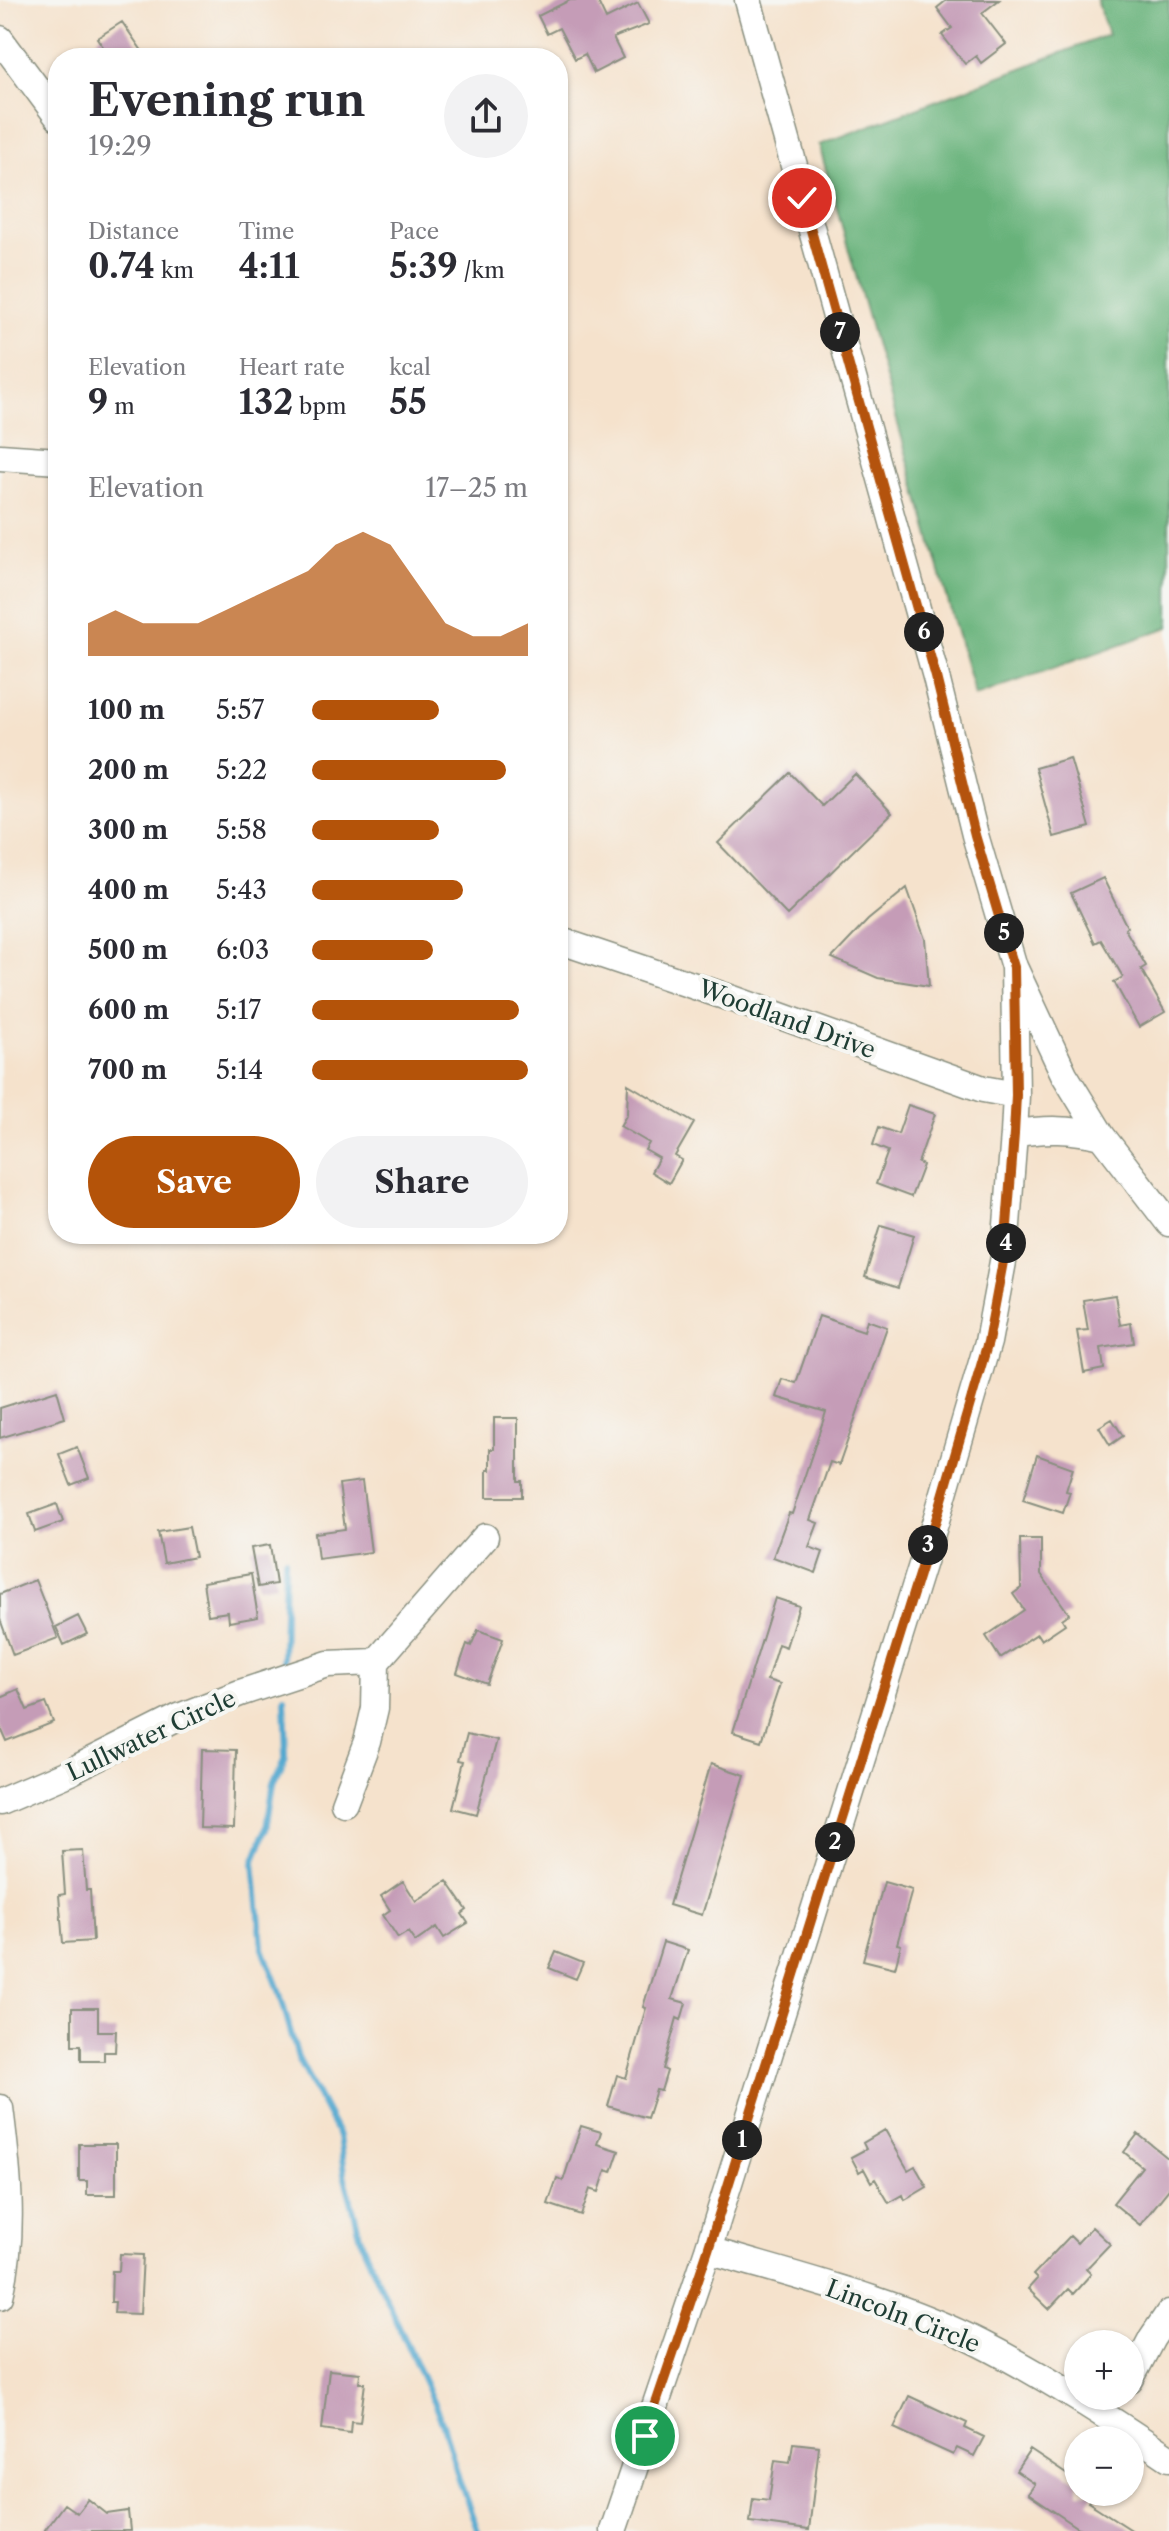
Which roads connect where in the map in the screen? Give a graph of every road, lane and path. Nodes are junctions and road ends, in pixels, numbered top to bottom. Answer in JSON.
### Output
{"nodes":[{"id":1,"x":748,"y":0,"type":"edge"},
{"id":2,"x":0,"y":39,"type":"edge"},
{"id":3,"x":48,"y":104,"type":"edge"},
{"id":4,"x":0,"y":457,"type":"edge"},
{"id":5,"x":48,"y":460,"type":"edge"},
{"id":6,"x":568,"y":943,"type":"edge"},
{"id":7,"x":1014,"y":967,"type":"junction"},
{"id":8,"x":1016,"y":1095,"type":"junction"},
{"id":9,"x":1014,"y":1134,"type":"junction"},
{"id":10,"x":1102,"y":1136,"type":"junction"},
{"id":11,"x":1169,"y":1223,"type":"edge"},
{"id":12,"x":485,"y":1537,"type":"dead end"},
{"id":13,"x":376,"y":1662,"type":"junction"},
{"id":14,"x":0,"y":1802,"type":"edge"},
{"id":15,"x":344,"y":1803,"type":"dead end"},
{"id":16,"x":0,"y":2108,"type":"edge"},
{"id":17,"x":708,"y":2250,"type":"junction"},
{"id":18,"x":0,"y":2296,"type":"edge"},
{"id":19,"x":1169,"y":2313,"type":"edge"},
{"id":20,"x":1144,"y":2353,"type":"edge"},
{"id":21,"x":1064,"y":2383,"type":"edge"},
{"id":22,"x":1119,"y":2410,"type":"edge"},
{"id":23,"x":1169,"y":2458,"type":"edge"},
{"id":24,"x":613,"y":2531,"type":"edge"}],
"edges":[{"from":1,"to":7,"type":"street"},
{"from":2,"to":3,"type":"street"},
{"from":4,"to":5,"type":"street"},
{"from":6,"to":8,"type":"street","name":"Woodland Drive"},
{"from":7,"to":8,"type":"street"},
{"from":7,"to":10,"type":"street"},
{"from":8,"to":9,"type":"street"},
{"from":9,"to":10,"type":"street"},
{"from":9,"to":17,"type":"street"},
{"from":10,"to":11,"type":"street"},
{"from":12,"to":13,"type":"street"},
{"from":13,"to":14,"type":"street","name":"Lullwater Circle"},
{"from":13,"to":15,"type":"street"},
{"from":16,"to":18,"type":"street"},
{"from":17,"to":21,"type":"street","name":"Lincoln Circle"},
{"from":17,"to":24,"type":"street"},
{"from":19,"to":20,"type":"street"},
{"from":22,"to":23,"type":"street","name":"Lincoln Circle"}]}
